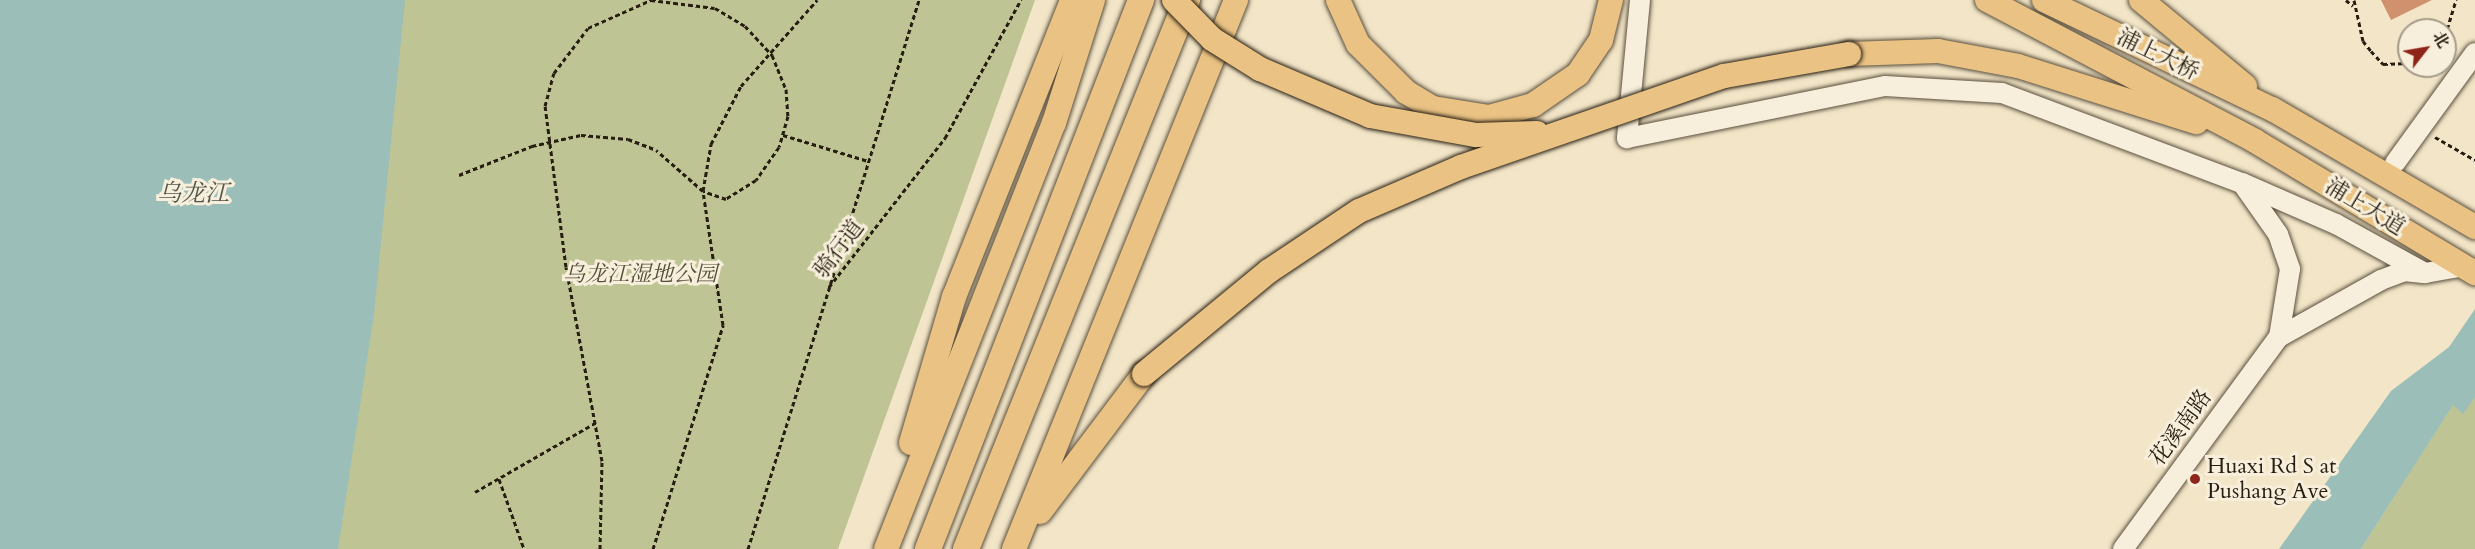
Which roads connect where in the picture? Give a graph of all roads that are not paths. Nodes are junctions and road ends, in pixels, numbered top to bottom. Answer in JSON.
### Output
{"nodes":[{"id":1,"x":1072,"y":0,"type":"edge"},
{"id":2,"x":1093,"y":0,"type":"edge"},
{"id":3,"x":1108,"y":0,"type":"edge"},
{"id":4,"x":1141,"y":0,"type":"edge"},
{"id":5,"x":1174,"y":0,"type":"edge"},
{"id":6,"x":1187,"y":0,"type":"edge"},
{"id":7,"x":1236,"y":0,"type":"edge"},
{"id":8,"x":1338,"y":0,"type":"edge"},
{"id":9,"x":1611,"y":0,"type":"edge"},
{"id":10,"x":1640,"y":0,"type":"edge"},
{"id":11,"x":1987,"y":0,"type":"edge"},
{"id":12,"x":2044,"y":0,"type":"edge"},
{"id":13,"x":2140,"y":0,"type":"edge"},
{"id":14,"x":2475,"y":53,"type":"edge"},
{"id":15,"x":2272,"y":109,"type":"junction"},
{"id":16,"x":1054,"y":123,"type":"junction"},
{"id":17,"x":1565,"y":132,"type":"junction"},
{"id":18,"x":2255,"y":141,"type":"junction"},
{"id":19,"x":2395,"y":163,"type":"dead end"},
{"id":20,"x":2242,"y":183,"type":"junction"},
{"id":21,"x":2475,"y":227,"type":"edge"},
{"id":22,"x":2469,"y":269,"type":"edge"},
{"id":23,"x":2425,"y":273,"type":"junction"},
{"id":24,"x":2279,"y":337,"type":"junction"},
{"id":25,"x":879,"y":549,"type":"edge"},
{"id":26,"x":886,"y":549,"type":"edge"},
{"id":27,"x":928,"y":549,"type":"edge"},
{"id":28,"x":966,"y":549,"type":"edge"},
{"id":29,"x":1015,"y":549,"type":"edge"},
{"id":30,"x":2123,"y":549,"type":"edge"}],
"edges":[{"from":1,"to":25,"type":"main road"},
{"from":2,"to":16,"type":"main road"},
{"from":3,"to":16,"type":"main road"},
{"from":4,"to":27,"type":"highway"},
{"from":5,"to":17,"type":"main road","bridge":true},
{"from":6,"to":28,"type":"highway"},
{"from":7,"to":29,"type":"main road"},
{"from":8,"to":9,"type":"main road"},
{"from":10,"to":20,"type":"street"},
{"from":11,"to":18,"type":"main road"},
{"from":12,"to":15,"type":"main road","name":"浦上大桥"},
{"from":13,"to":15,"type":"main road"},
{"from":14,"to":19,"type":"street"},
{"from":15,"to":21,"type":"main road","name":"浦上大道"},
{"from":16,"to":26,"type":"main road"},
{"from":17,"to":18,"type":"main road","bridge":true},
{"from":17,"to":29,"type":"main road","bridge":true},
{"from":18,"to":22,"type":"main road","name":"浦上大道"},
{"from":20,"to":23,"type":"street"},
{"from":20,"to":24,"type":"street"},
{"from":22,"to":23,"type":"street"},
{"from":23,"to":24,"type":"street"},
{"from":24,"to":30,"type":"street","name":"花溪南路"}]}
